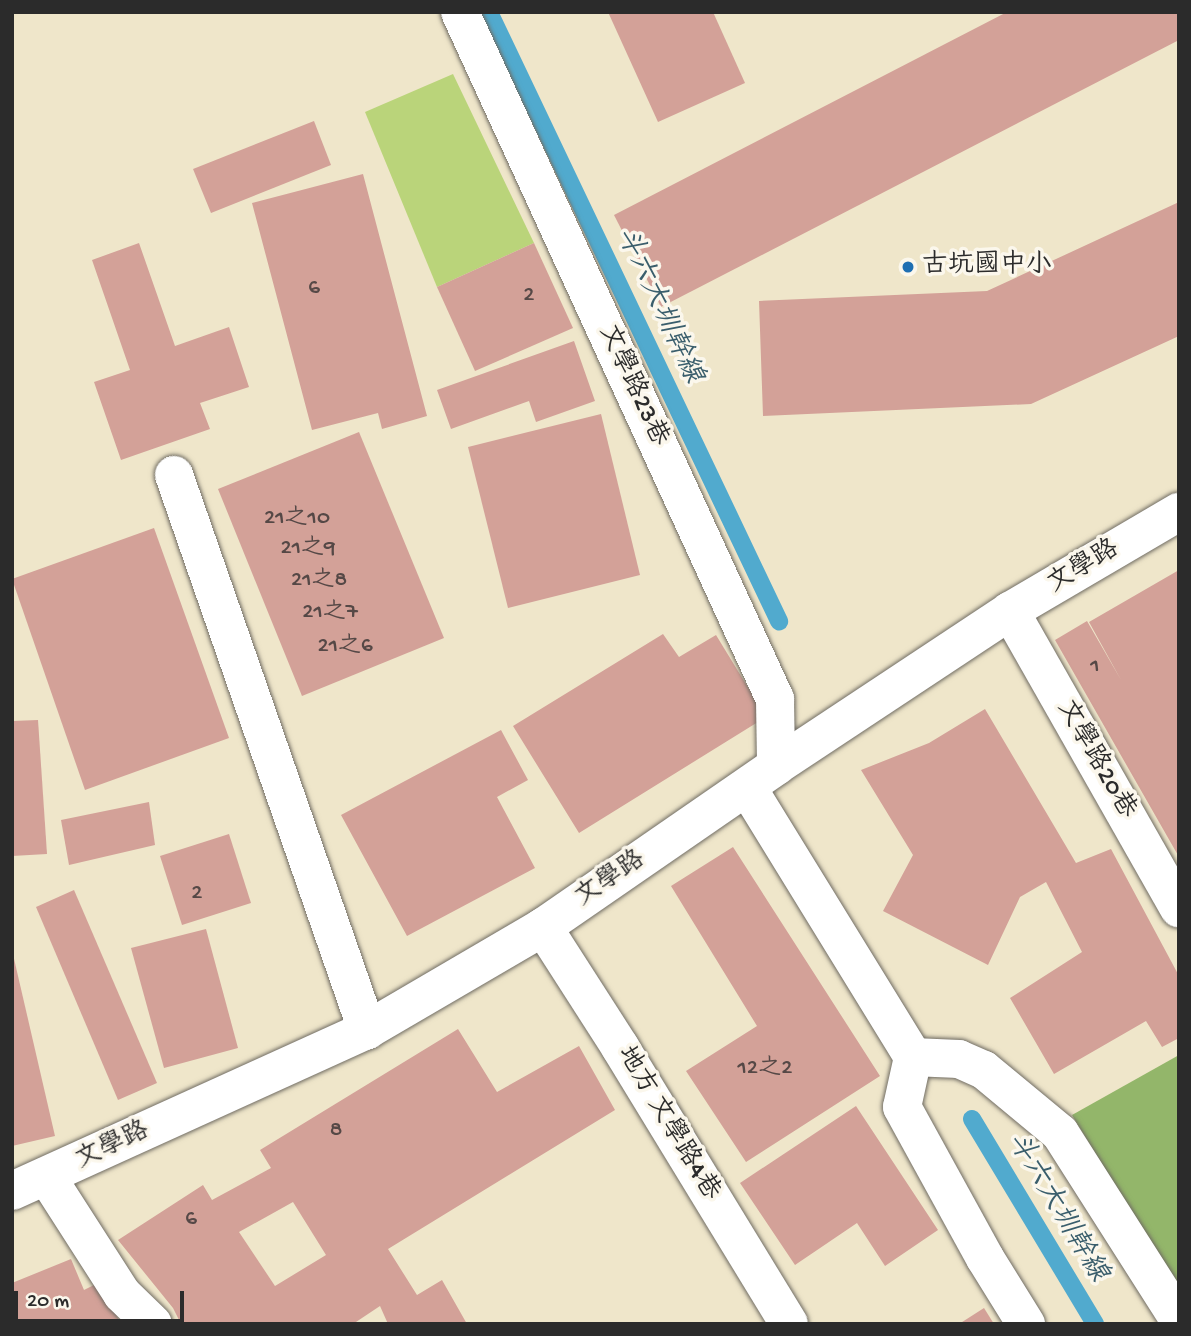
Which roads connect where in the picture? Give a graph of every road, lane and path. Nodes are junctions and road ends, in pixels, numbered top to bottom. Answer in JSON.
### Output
{"nodes":[{"id":1,"x":460,"y":12,"type":"edge"},
{"id":2,"x":174,"y":475,"type":"dead end"},
{"id":3,"x":1179,"y":512,"type":"edge"},
{"id":4,"x":1010,"y":611,"type":"junction"},
{"id":5,"x":762,"y":777,"type":"junction"},
{"id":6,"x":1179,"y":908,"type":"edge"},
{"id":7,"x":543,"y":927,"type":"junction"},
{"id":8,"x":367,"y":1030,"type":"junction"},
{"id":9,"x":913,"y":1057,"type":"junction"},
{"id":10,"x":29,"y":1184,"type":"edge"},
{"id":11,"x":1179,"y":1320,"type":"edge"},
{"id":12,"x":153,"y":1324,"type":"edge"},
{"id":13,"x":789,"y":1324,"type":"edge"},
{"id":14,"x":1026,"y":1324,"type":"edge"}],
"edges":[{"from":1,"to":5,"type":"street","name":"文學路23巷"},
{"from":2,"to":8,"type":"street"},
{"from":3,"to":4,"type":"street","name":"文學路"},
{"from":4,"to":5,"type":"street","name":"文學路"},
{"from":4,"to":6,"type":"street","name":"文學路20巷"},
{"from":5,"to":7,"type":"street","name":"文學路"},
{"from":5,"to":9,"type":"street"},
{"from":7,"to":8,"type":"street","name":"文學路"},
{"from":7,"to":13,"type":"street","name":"地方 文學路4巷"},
{"from":8,"to":10,"type":"street","name":"文學路"},
{"from":9,"to":11,"type":"street"},
{"from":9,"to":14,"type":"street"},
{"from":10,"to":12,"type":"street"}]}
